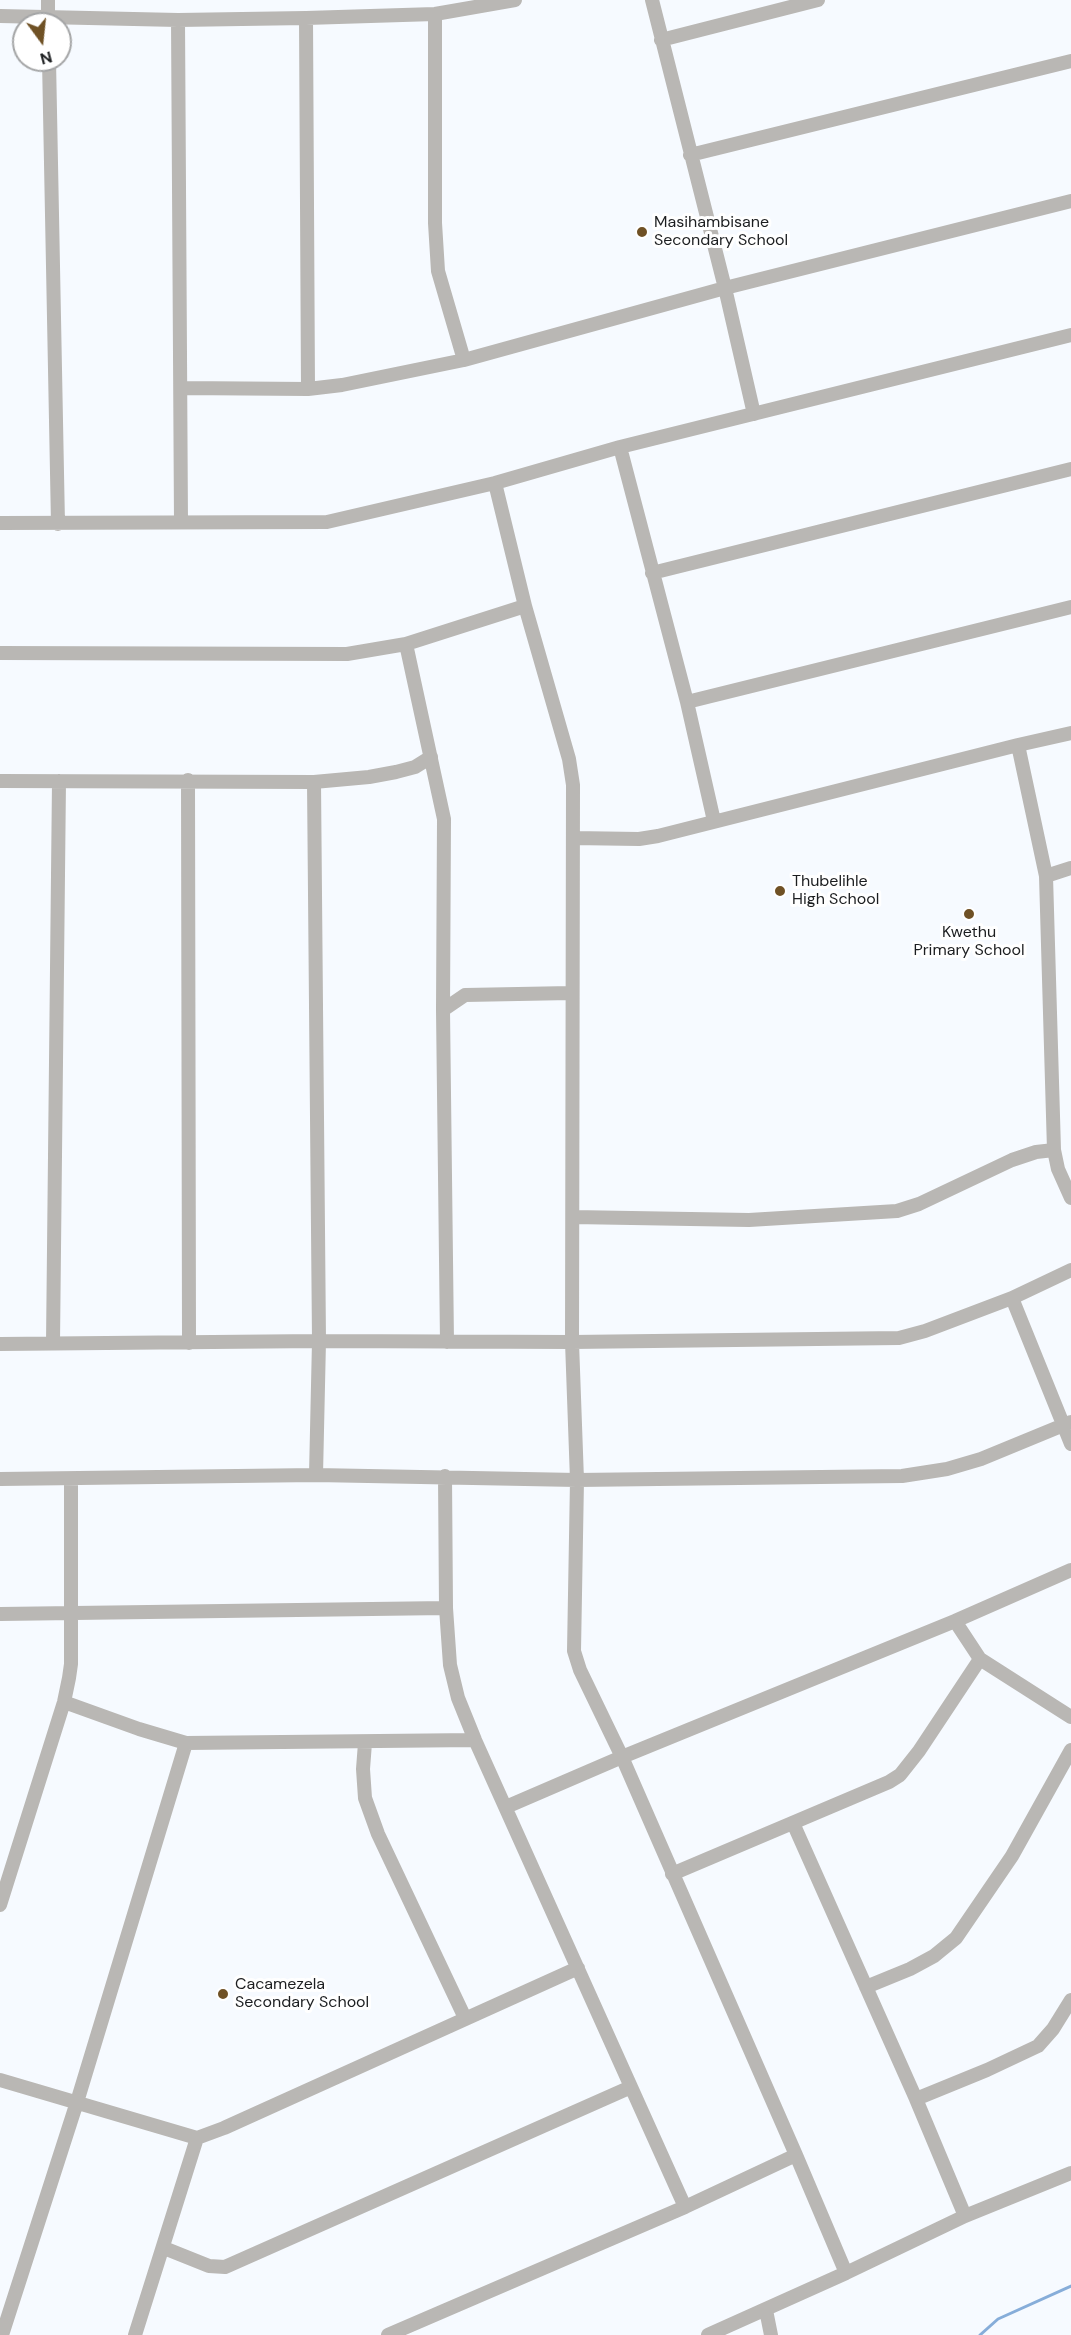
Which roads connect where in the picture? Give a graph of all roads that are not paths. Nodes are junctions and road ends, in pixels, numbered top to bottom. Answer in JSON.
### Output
{"nodes":[{"id":1,"x":513,"y":0,"type":"edge"},
{"id":2,"x":652,"y":0,"type":"edge"},
{"id":3,"x":818,"y":0,"type":"edge"},
{"id":4,"x":785,"y":4,"type":"edge"},
{"id":5,"x":435,"y":14,"type":"junction"},
{"id":6,"x":306,"y":18,"type":"junction"},
{"id":7,"x":178,"y":20,"type":"junction"},
{"id":8,"x":72,"y":21,"type":"edge"},
{"id":9,"x":661,"y":40,"type":"junction"},
{"id":10,"x":1071,"y":61,"type":"edge"},
{"id":11,"x":49,"y":72,"type":"edge"},
{"id":12,"x":690,"y":154,"type":"junction"},
{"id":13,"x":1071,"y":201,"type":"edge"},
{"id":14,"x":725,"y":288,"type":"junction"},
{"id":15,"x":1071,"y":335,"type":"edge"},
{"id":16,"x":464,"y":360,"type":"junction"},
{"id":17,"x":181,"y":388,"type":"junction"},
{"id":18,"x":308,"y":389,"type":"junction"},
{"id":19,"x":754,"y":414,"type":"junction"},
{"id":20,"x":620,"y":447,"type":"junction"},
{"id":21,"x":1071,"y":469,"type":"edge"},
{"id":22,"x":495,"y":483,"type":"junction"},
{"id":23,"x":181,"y":522,"type":"junction"},
{"id":24,"x":0,"y":523,"type":"edge"},
{"id":25,"x":58,"y":524,"type":"junction"},
{"id":26,"x":652,"y":573,"type":"junction"},
{"id":27,"x":525,"y":606,"type":"junction"},
{"id":28,"x":1071,"y":607,"type":"edge"},
{"id":29,"x":406,"y":644,"type":"junction"},
{"id":30,"x":0,"y":653,"type":"edge"},
{"id":31,"x":687,"y":702,"type":"junction"},
{"id":32,"x":1071,"y":733,"type":"edge"},
{"id":33,"x":1018,"y":745,"type":"junction"},
{"id":34,"x":431,"y":757,"type":"junction"},
{"id":35,"x":188,"y":780,"type":"junction"},
{"id":36,"x":0,"y":781,"type":"edge"},
{"id":37,"x":59,"y":781,"type":"junction"},
{"id":38,"x":314,"y":782,"type":"junction"},
{"id":39,"x":714,"y":820,"type":"junction"},
{"id":40,"x":573,"y":838,"type":"junction"},
{"id":41,"x":1071,"y":868,"type":"edge"},
{"id":42,"x":1046,"y":876,"type":"junction"},
{"id":43,"x":571,"y":993,"type":"junction"},
{"id":44,"x":443,"y":1010,"type":"junction"},
{"id":45,"x":1054,"y":1150,"type":"junction"},
{"id":46,"x":1071,"y":1198,"type":"edge"},
{"id":47,"x":573,"y":1217,"type":"junction"},
{"id":48,"x":1071,"y":1270,"type":"edge"},
{"id":49,"x":1011,"y":1298,"type":"junction"},
{"id":50,"x":320,"y":1341,"type":"junction"},
{"id":51,"x":53,"y":1342,"type":"junction"},
{"id":52,"x":447,"y":1342,"type":"junction"},
{"id":53,"x":572,"y":1342,"type":"junction"},
{"id":54,"x":189,"y":1343,"type":"junction"},
{"id":55,"x":0,"y":1344,"type":"edge"},
{"id":56,"x":1067,"y":1424,"type":"edge"},
{"id":57,"x":1071,"y":1444,"type":"edge"},
{"id":58,"x":316,"y":1475,"type":"junction"},
{"id":59,"x":445,"y":1476,"type":"junction"},
{"id":60,"x":0,"y":1479,"type":"edge"},
{"id":61,"x":71,"y":1479,"type":"junction"},
{"id":62,"x":577,"y":1480,"type":"junction"},
{"id":63,"x":1071,"y":1570,"type":"edge"},
{"id":64,"x":446,"y":1608,"type":"junction"},
{"id":65,"x":71,"y":1612,"type":"junction"},
{"id":66,"x":0,"y":1614,"type":"edge"},
{"id":67,"x":955,"y":1621,"type":"junction"},
{"id":68,"x":980,"y":1659,"type":"junction"},
{"id":69,"x":64,"y":1702,"type":"junction"},
{"id":70,"x":1071,"y":1717,"type":"edge"},
{"id":71,"x":475,"y":1740,"type":"junction"},
{"id":72,"x":186,"y":1743,"type":"junction"},
{"id":73,"x":365,"y":1743,"type":"junction"},
{"id":74,"x":1071,"y":1750,"type":"edge"},
{"id":75,"x":622,"y":1757,"type":"junction"},
{"id":76,"x":506,"y":1807,"type":"junction"},
{"id":77,"x":793,"y":1822,"type":"junction"},
{"id":78,"x":672,"y":1874,"type":"junction"},
{"id":79,"x":0,"y":1905,"type":"edge"},
{"id":80,"x":578,"y":1968,"type":"junction"},
{"id":81,"x":866,"y":1987,"type":"junction"},
{"id":82,"x":1071,"y":2000,"type":"edge"},
{"id":83,"x":465,"y":2019,"type":"junction"},
{"id":84,"x":0,"y":2080,"type":"edge"},
{"id":85,"x":630,"y":2087,"type":"junction"},
{"id":86,"x":916,"y":2099,"type":"junction"},
{"id":87,"x":77,"y":2102,"type":"junction"},
{"id":88,"x":197,"y":2138,"type":"junction"},
{"id":89,"x":796,"y":2155,"type":"junction"},
{"id":90,"x":1071,"y":2173,"type":"edge"},
{"id":91,"x":685,"y":2206,"type":"junction"},
{"id":92,"x":965,"y":2216,"type":"junction"},
{"id":93,"x":164,"y":2248,"type":"junction"},
{"id":94,"x":846,"y":2273,"type":"junction"},
{"id":95,"x":766,"y":2310,"type":"junction"},
{"id":96,"x":395,"y":2334,"type":"edge"},
{"id":97,"x":2,"y":2335,"type":"edge"},
{"id":98,"x":135,"y":2335,"type":"edge"},
{"id":99,"x":708,"y":2335,"type":"edge"},
{"id":100,"x":771,"y":2335,"type":"edge"}],
"edges":[{"from":1,"to":5,"type":"street"},
{"from":2,"to":9,"type":"street"},
{"from":3,"to":4,"type":"street"},
{"from":4,"to":9,"type":"street"},
{"from":5,"to":6,"type":"street"},
{"from":5,"to":16,"type":"street"},
{"from":6,"to":7,"type":"street"},
{"from":6,"to":18,"type":"street"},
{"from":7,"to":8,"type":"street"},
{"from":7,"to":17,"type":"street"},
{"from":9,"to":12,"type":"street"},
{"from":10,"to":12,"type":"street"},
{"from":11,"to":25,"type":"street"},
{"from":12,"to":14,"type":"street"},
{"from":13,"to":14,"type":"street"},
{"from":14,"to":16,"type":"street"},
{"from":14,"to":19,"type":"street"},
{"from":15,"to":19,"type":"street"},
{"from":16,"to":18,"type":"street"},
{"from":17,"to":18,"type":"street"},
{"from":17,"to":23,"type":"street"},
{"from":19,"to":20,"type":"street"},
{"from":20,"to":22,"type":"street"},
{"from":20,"to":26,"type":"street"},
{"from":21,"to":26,"type":"street"},
{"from":22,"to":23,"type":"street"},
{"from":22,"to":27,"type":"street"},
{"from":23,"to":25,"type":"street"},
{"from":24,"to":25,"type":"street"},
{"from":26,"to":31,"type":"street"},
{"from":27,"to":29,"type":"street"},
{"from":27,"to":40,"type":"street"},
{"from":28,"to":31,"type":"street"},
{"from":29,"to":30,"type":"street"},
{"from":29,"to":34,"type":"street"},
{"from":31,"to":39,"type":"street"},
{"from":32,"to":33,"type":"street"},
{"from":33,"to":39,"type":"street"},
{"from":33,"to":42,"type":"street"},
{"from":34,"to":38,"type":"street"},
{"from":34,"to":44,"type":"street"},
{"from":35,"to":37,"type":"street"},
{"from":35,"to":38,"type":"street"},
{"from":35,"to":54,"type":"street"},
{"from":36,"to":37,"type":"street"},
{"from":37,"to":51,"type":"street"},
{"from":38,"to":50,"type":"street"},
{"from":39,"to":40,"type":"street"},
{"from":40,"to":43,"type":"street"},
{"from":41,"to":42,"type":"street"},
{"from":42,"to":45,"type":"street"},
{"from":43,"to":44,"type":"street"},
{"from":43,"to":47,"type":"street"},
{"from":44,"to":52,"type":"street"},
{"from":45,"to":46,"type":"street"},
{"from":45,"to":47,"type":"street"},
{"from":47,"to":53,"type":"street"},
{"from":48,"to":49,"type":"street"},
{"from":49,"to":53,"type":"street"},
{"from":49,"to":56,"type":"street"},
{"from":50,"to":52,"type":"street"},
{"from":50,"to":54,"type":"street"},
{"from":50,"to":58,"type":"street"},
{"from":51,"to":54,"type":"street"},
{"from":51,"to":55,"type":"street"},
{"from":52,"to":53,"type":"street"},
{"from":53,"to":62,"type":"street"},
{"from":56,"to":57,"type":"street"},
{"from":56,"to":62,"type":"street"},
{"from":58,"to":59,"type":"street"},
{"from":58,"to":61,"type":"street"},
{"from":59,"to":62,"type":"street"},
{"from":59,"to":64,"type":"street"},
{"from":60,"to":61,"type":"street"},
{"from":61,"to":65,"type":"street"},
{"from":62,"to":75,"type":"street"},
{"from":63,"to":67,"type":"street"},
{"from":64,"to":65,"type":"street"},
{"from":64,"to":71,"type":"street"},
{"from":65,"to":66,"type":"street"},
{"from":65,"to":69,"type":"street"},
{"from":67,"to":68,"type":"street"},
{"from":67,"to":75,"type":"street"},
{"from":68,"to":70,"type":"street"},
{"from":68,"to":77,"type":"street"},
{"from":69,"to":72,"type":"street"},
{"from":69,"to":79,"type":"street"},
{"from":71,"to":73,"type":"street"},
{"from":71,"to":76,"type":"street"},
{"from":72,"to":73,"type":"street"},
{"from":72,"to":87,"type":"street"},
{"from":73,"to":83,"type":"street"},
{"from":74,"to":81,"type":"street"},
{"from":75,"to":76,"type":"street"},
{"from":75,"to":78,"type":"street"},
{"from":76,"to":80,"type":"street"},
{"from":77,"to":78,"type":"street"},
{"from":77,"to":81,"type":"street"},
{"from":78,"to":89,"type":"street"},
{"from":80,"to":83,"type":"street"},
{"from":80,"to":85,"type":"street"},
{"from":81,"to":86,"type":"street"},
{"from":82,"to":86,"type":"street"},
{"from":83,"to":88,"type":"street"},
{"from":84,"to":87,"type":"street"},
{"from":85,"to":91,"type":"street"},
{"from":85,"to":93,"type":"street"},
{"from":86,"to":92,"type":"street"},
{"from":87,"to":88,"type":"street"},
{"from":87,"to":97,"type":"street"},
{"from":88,"to":93,"type":"street"},
{"from":89,"to":91,"type":"street"},
{"from":89,"to":94,"type":"street"},
{"from":90,"to":92,"type":"street"},
{"from":91,"to":96,"type":"street"},
{"from":92,"to":94,"type":"street"},
{"from":93,"to":98,"type":"street"},
{"from":94,"to":95,"type":"street"},
{"from":95,"to":99,"type":"street"},
{"from":95,"to":100,"type":"street"}]}
